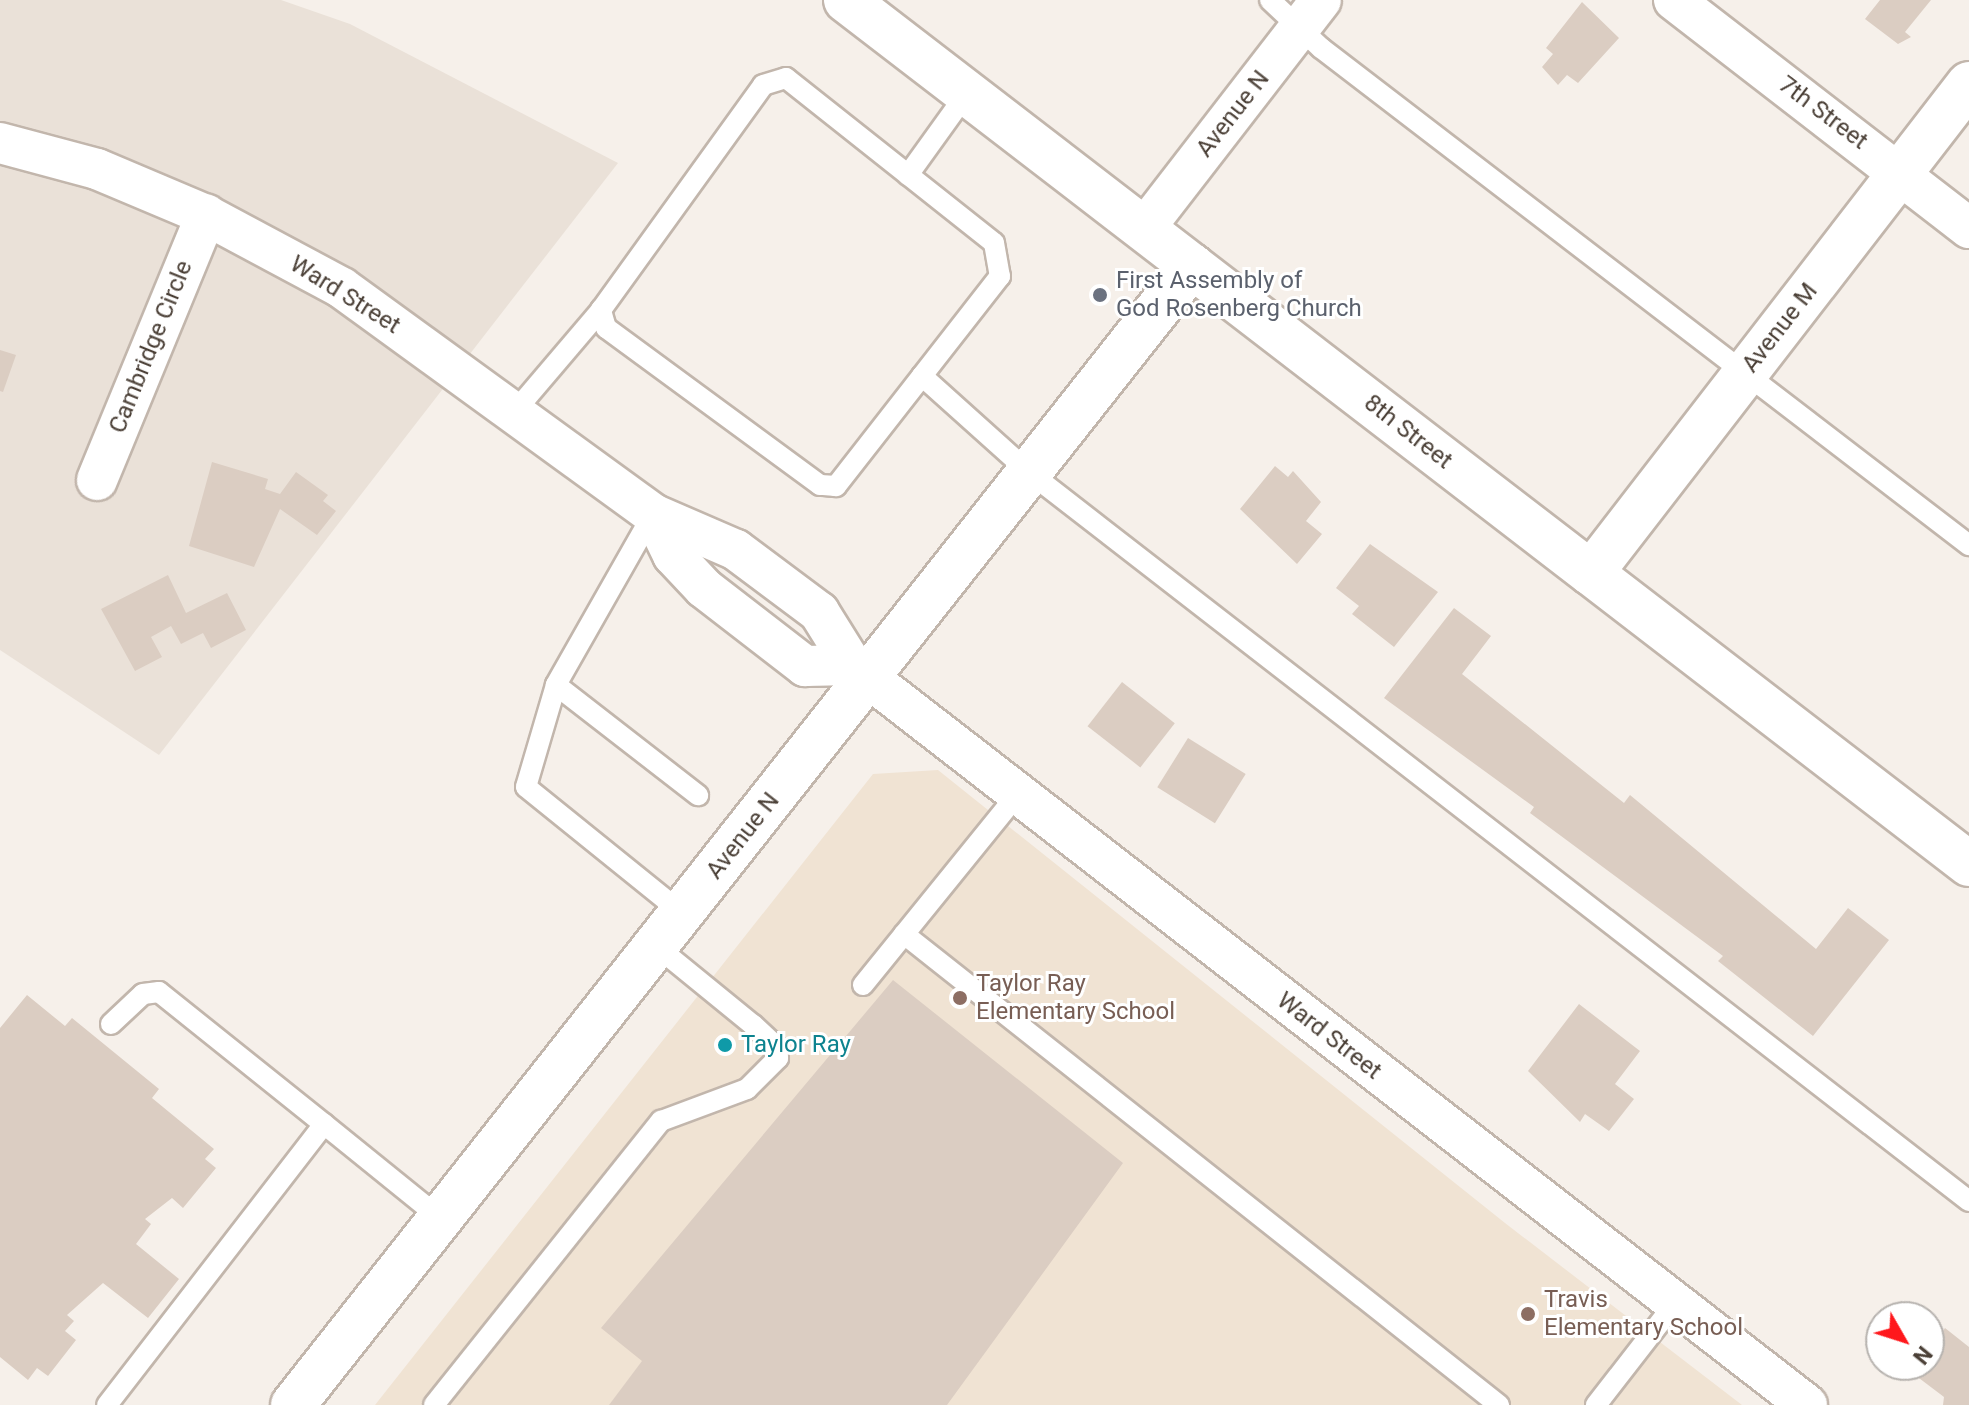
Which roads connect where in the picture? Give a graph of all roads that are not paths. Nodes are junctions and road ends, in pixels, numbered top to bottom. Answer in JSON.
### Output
{"nodes":[{"id":1,"x":846,"y":0,"type":"edge"},
{"id":2,"x":1270,"y":0,"type":"edge"},
{"id":3,"x":1674,"y":0,"type":"edge"},
{"id":4,"x":1312,"y":12,"type":"edge"},
{"id":5,"x":1969,"y":84,"type":"edge"},
{"id":6,"x":967,"y":93,"type":"junction"},
{"id":7,"x":0,"y":143,"type":"edge"},
{"id":8,"x":1901,"y":172,"type":"junction"},
{"id":9,"x":908,"y":175,"type":"junction"},
{"id":10,"x":206,"y":215,"type":"junction"},
{"id":11,"x":1969,"y":228,"type":"edge"},
{"id":12,"x":1144,"y":229,"type":"junction"},
{"id":13,"x":1192,"y":266,"type":"junction"},
{"id":14,"x":601,"y":310,"type":"junction"},
{"id":15,"x":1745,"y":375,"type":"junction"},
{"id":16,"x":922,"y":376,"type":"junction"},
{"id":17,"x":516,"y":410,"type":"junction"},
{"id":18,"x":1030,"y":473,"type":"junction"},
{"id":19,"x":97,"y":480,"type":"dead end"},
{"id":20,"x":653,"y":514,"type":"junction"},
{"id":21,"x":1969,"y":545,"type":"edge"},
{"id":22,"x":1591,"y":573,"type":"junction"},
{"id":23,"x":860,"y":671,"type":"junction"},
{"id":24,"x":556,"y":685,"type":"junction"},
{"id":25,"x":698,"y":795,"type":"dead end"},
{"id":26,"x":1017,"y":795,"type":"junction"},
{"id":27,"x":1969,"y":864,"type":"edge"},
{"id":28,"x":669,"y":929,"type":"junction"},
{"id":29,"x":904,"y":934,"type":"junction"},
{"id":30,"x":863,"y":985,"type":"dead end"},
{"id":31,"x":111,"y":1024,"type":"dead end"},
{"id":32,"x":324,"y":1124,"type":"junction"},
{"id":33,"x":1969,"y":1201,"type":"edge"},
{"id":34,"x":440,"y":1218,"type":"junction"},
{"id":35,"x":1675,"y":1303,"type":"junction"},
{"id":36,"x":444,"y":1402,"type":"edge"},
{"id":37,"x":107,"y":1405,"type":"edge"},
{"id":38,"x":293,"y":1405,"type":"edge"},
{"id":39,"x":1499,"y":1405,"type":"edge"},
{"id":40,"x":1596,"y":1405,"type":"edge"},
{"id":41,"x":1807,"y":1405,"type":"edge"}],
"edges":[{"from":1,"to":6,"type":"street","name":"8th Street"},
{"from":2,"to":4,"type":"lane"},
{"from":3,"to":8,"type":"street","name":"7th Street"},
{"from":4,"to":12,"type":"street","name":"Avenue N"},
{"from":4,"to":15,"type":"lane"},
{"from":5,"to":8,"type":"street","name":"Avenue M"},
{"from":6,"to":9,"type":"lane"},
{"from":6,"to":12,"type":"street","name":"8th Street"},
{"from":7,"to":10,"type":"street","name":"Ward Street"},
{"from":8,"to":11,"type":"street","name":"7th Street"},
{"from":8,"to":15,"type":"street","name":"Avenue M"},
{"from":9,"to":14,"type":"lane"},
{"from":9,"to":16,"type":"lane"},
{"from":10,"to":17,"type":"street","name":"Ward Street"},
{"from":10,"to":19,"type":"street","name":"Cambridge Circle"},
{"from":12,"to":13,"type":"street","name":"8th Street"},
{"from":13,"to":18,"type":"street","name":"Avenue N"},
{"from":13,"to":22,"type":"street","name":"8th Street"},
{"from":14,"to":16,"type":"lane"},
{"from":14,"to":17,"type":"lane"},
{"from":15,"to":21,"type":"lane"},
{"from":15,"to":22,"type":"street","name":"Avenue M"},
{"from":16,"to":18,"type":"lane"},
{"from":17,"to":20,"type":"street","name":"Ward Street"},
{"from":18,"to":23,"type":"street","name":"Avenue N"},
{"from":18,"to":33,"type":"lane"},
{"from":20,"to":23,"type":"street","name":"Ward Street"},
{"from":20,"to":24,"type":"lane"},
{"from":22,"to":27,"type":"street","name":"8th Street"},
{"from":23,"to":26,"type":"street","name":"Ward Street"},
{"from":23,"to":28,"type":"street","name":"Avenue N"},
{"from":24,"to":25,"type":"lane"},
{"from":24,"to":28,"type":"lane"},
{"from":26,"to":29,"type":"lane"},
{"from":26,"to":35,"type":"street","name":"Ward Street"},
{"from":28,"to":34,"type":"street","name":"Avenue N"},
{"from":28,"to":36,"type":"lane"},
{"from":29,"to":30,"type":"lane"},
{"from":29,"to":39,"type":"lane"},
{"from":31,"to":32,"type":"lane"},
{"from":32,"to":34,"type":"lane"},
{"from":32,"to":37,"type":"lane"},
{"from":34,"to":38,"type":"street","name":"Avenue N"},
{"from":35,"to":40,"type":"lane"},
{"from":35,"to":41,"type":"street","name":"Ward Street"}]}
